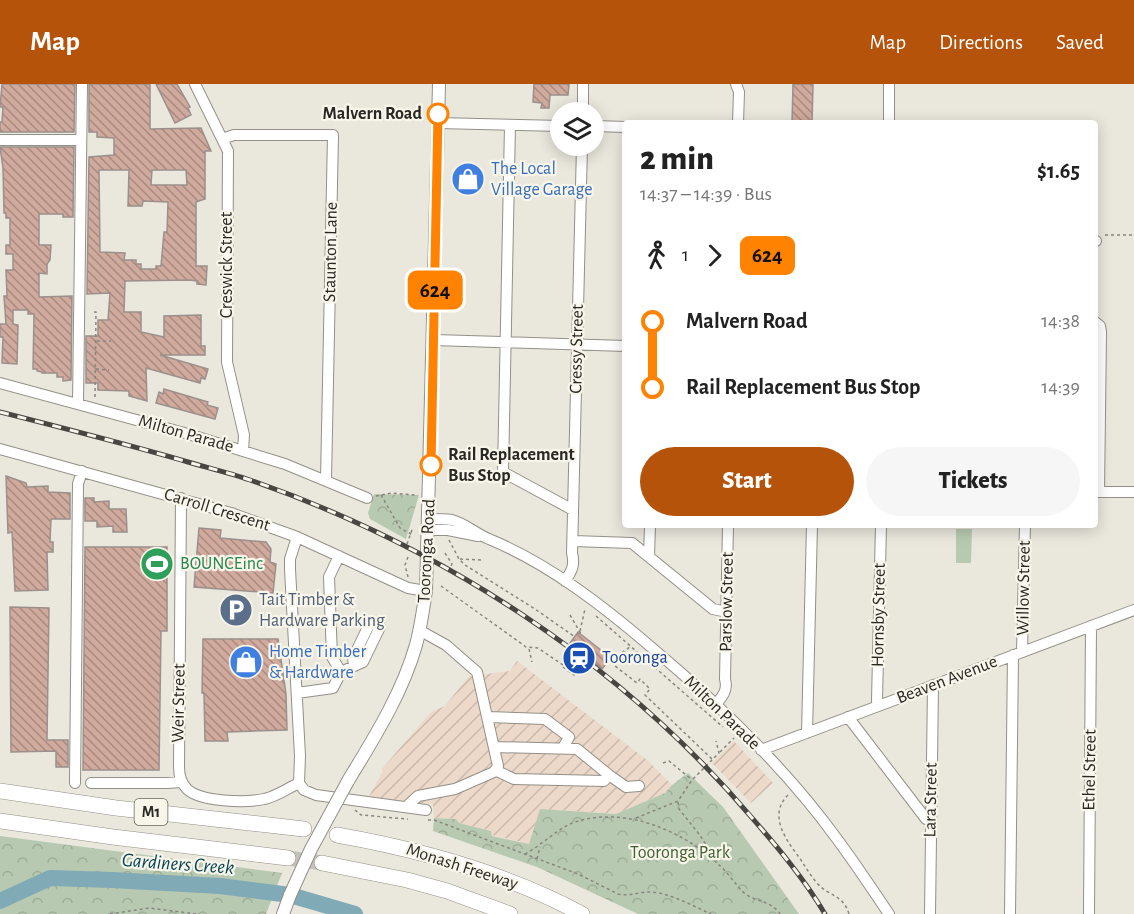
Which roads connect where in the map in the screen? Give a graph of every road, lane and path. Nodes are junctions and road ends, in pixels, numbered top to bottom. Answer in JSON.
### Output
{"nodes":[{"id":1,"x":82,"y":84,"type":"edge"},
{"id":2,"x":195,"y":84,"type":"edge"},
{"id":3,"x":439,"y":84,"type":"edge"},
{"id":4,"x":584,"y":84,"type":"edge"},
{"id":5,"x":889,"y":84,"type":"edge"},
{"id":6,"x":739,"y":87,"type":"edge"},
{"id":7,"x":583,"y":102,"type":"edge"},
{"id":8,"x":738,"y":120,"type":"edge"},
{"id":9,"x":889,"y":120,"type":"edge"},
{"id":10,"x":438,"y":123,"type":"junction"},
{"id":11,"x":510,"y":125,"type":"junction"},
{"id":12,"x":550,"y":126,"type":"edge"},
{"id":13,"x":604,"y":126,"type":"edge"},
{"id":14,"x":622,"y":127,"type":"edge"},
{"id":15,"x":222,"y":139,"type":"junction"},
{"id":16,"x":0,"y":140,"type":"edge"},
{"id":17,"x":81,"y":141,"type":"junction"},
{"id":18,"x":582,"y":156,"type":"edge"},
{"id":19,"x":1134,"y":235,"type":"edge"},
{"id":20,"x":1099,"y":239,"type":"edge"},
{"id":21,"x":94,"y":312,"type":"dead end"},
{"id":22,"x":1098,"y":324,"type":"edge"},
{"id":23,"x":434,"y":340,"type":"junction"},
{"id":24,"x":96,"y":341,"type":"junction"},
{"id":25,"x":111,"y":341,"type":"dead end"},
{"id":26,"x":505,"y":342,"type":"junction"},
{"id":27,"x":577,"y":344,"type":"junction"},
{"id":28,"x":622,"y":346,"type":"edge"},
{"id":29,"x":96,"y":369,"type":"junction"},
{"id":30,"x":109,"y":370,"type":"dead end"},
{"id":31,"x":0,"y":383,"type":"edge"},
{"id":32,"x":95,"y":400,"type":"dead end"},
{"id":33,"x":78,"y":404,"type":"junction"},
{"id":34,"x":0,"y":449,"type":"edge"},
{"id":35,"x":243,"y":451,"type":"junction"},
{"id":36,"x":1098,"y":452,"type":"edge"},
{"id":37,"x":82,"y":471,"type":"junction"},
{"id":38,"x":326,"y":480,"type":"junction"},
{"id":39,"x":1098,"y":492,"type":"edge"},
{"id":40,"x":1134,"y":492,"type":"edge"},
{"id":41,"x":381,"y":495,"type":"junction"},
{"id":42,"x":416,"y":495,"type":"dead end"},
{"id":43,"x":370,"y":497,"type":"joint"},
{"id":44,"x":181,"y":498,"type":"junction"},
{"id":45,"x":573,"y":510,"type":"junction"},
{"id":46,"x":429,"y":525,"type":"junction"},
{"id":47,"x":413,"y":527,"type":"dead end"},
{"id":48,"x":650,"y":528,"type":"edge"},
{"id":49,"x":728,"y":528,"type":"edge"},
{"id":50,"x":812,"y":528,"type":"edge"},
{"id":51,"x":881,"y":528,"type":"edge"},
{"id":52,"x":1025,"y":528,"type":"edge"},
{"id":53,"x":411,"y":534,"type":"junction"},
{"id":54,"x":297,"y":537,"type":"junction"},
{"id":55,"x":446,"y":537,"type":"dead end"},
{"id":56,"x":573,"y":541,"type":"junction"},
{"id":57,"x":407,"y":544,"type":"dead end"},
{"id":58,"x":445,"y":553,"type":"dead end"},
{"id":59,"x":339,"y":556,"type":"junction"},
{"id":60,"x":649,"y":556,"type":"junction"},
{"id":61,"x":408,"y":557,"type":"dead end"},
{"id":62,"x":459,"y":559,"type":"junction"},
{"id":63,"x":483,"y":560,"type":"dead end"},
{"id":64,"x":450,"y":568,"type":"dead end"},
{"id":65,"x":408,"y":578,"type":"dead end"},
{"id":66,"x":562,"y":579,"type":"junction"},
{"id":67,"x":441,"y":586,"type":"dead end"},
{"id":68,"x":426,"y":591,"type":"junction"},
{"id":69,"x":1134,"y":610,"type":"edge"},
{"id":70,"x":727,"y":612,"type":"junction"},
{"id":71,"x":570,"y":615,"type":"dead end"},
{"id":72,"x":1091,"y":626,"type":"junction"},
{"id":73,"x":420,"y":630,"type":"junction"},
{"id":74,"x":580,"y":631,"type":"junction"},
{"id":75,"x":581,"y":634,"type":"dead end"},
{"id":76,"x":575,"y":637,"type":"dead end"},
{"id":77,"x":631,"y":647,"type":"junction"},
{"id":78,"x":529,"y":648,"type":"junction"},
{"id":79,"x":1018,"y":653,"type":"junction"},
{"id":80,"x":616,"y":657,"type":"junction"},
{"id":81,"x":532,"y":662,"type":"dead end"},
{"id":82,"x":630,"y":662,"type":"dead end"},
{"id":83,"x":354,"y":665,"type":"dead end"},
{"id":84,"x":580,"y":666,"type":"dead end"},
{"id":85,"x":341,"y":672,"type":"junction"},
{"id":86,"x":933,"y":685,"type":"junction"},
{"id":87,"x":297,"y":693,"type":"junction"},
{"id":88,"x":713,"y":701,"type":"junction"},
{"id":89,"x":879,"y":705,"type":"junction"},
{"id":90,"x":488,"y":717,"type":"junction"},
{"id":91,"x":848,"y":717,"type":"junction"},
{"id":92,"x":724,"y":727,"type":"dead end"},
{"id":93,"x":807,"y":733,"type":"junction"},
{"id":94,"x":734,"y":738,"type":"dead end"},
{"id":95,"x":716,"y":741,"type":"dead end"},
{"id":96,"x":494,"y":747,"type":"junction"},
{"id":97,"x":563,"y":748,"type":"junction"},
{"id":98,"x":761,"y":750,"type":"junction"},
{"id":99,"x":719,"y":753,"type":"junction"},
{"id":100,"x":713,"y":759,"type":"junction"},
{"id":101,"x":663,"y":763,"type":"dead end"},
{"id":102,"x":497,"y":771,"type":"junction"},
{"id":103,"x":609,"y":775,"type":"junction"},
{"id":104,"x":692,"y":780,"type":"junction"},
{"id":105,"x":182,"y":782,"type":"junction"},
{"id":106,"x":75,"y":783,"type":"dead end"},
{"id":107,"x":91,"y":783,"type":"dead end"},
{"id":108,"x":298,"y":783,"type":"junction"},
{"id":109,"x":639,"y":786,"type":"dead end"},
{"id":110,"x":795,"y":787,"type":"junction"},
{"id":111,"x":0,"y":791,"type":"edge"},
{"id":112,"x":678,"y":801,"type":"junction"},
{"id":113,"x":406,"y":807,"type":"junction"},
{"id":114,"x":426,"y":810,"type":"dead end"},
{"id":115,"x":635,"y":819,"type":"junction"},
{"id":116,"x":926,"y":819,"type":"dead end"},
{"id":117,"x":434,"y":820,"type":"dead end"},
{"id":118,"x":0,"y":821,"type":"edge"},
{"id":119,"x":303,"y":829,"type":"dead end"},
{"id":120,"x":337,"y":835,"type":"dead end"},
{"id":121,"x":540,"y":846,"type":"junction"},
{"id":122,"x":524,"y":854,"type":"junction"},
{"id":123,"x":288,"y":858,"type":"tunnel mouth"},
{"id":124,"x":537,"y":859,"type":"junction"},
{"id":125,"x":322,"y":863,"type":"tunnel mouth"},
{"id":126,"x":718,"y":863,"type":"junction"},
{"id":127,"x":508,"y":913,"type":"edge"},
{"id":128,"x":110,"y":914,"type":"edge"},
{"id":129,"x":197,"y":914,"type":"edge"},
{"id":130,"x":283,"y":914,"type":"edge"},
{"id":131,"x":582,"y":914,"type":"edge"},
{"id":132,"x":711,"y":914,"type":"edge"},
{"id":133,"x":780,"y":914,"type":"edge"},
{"id":134,"x":849,"y":914,"type":"edge"},
{"id":135,"x":889,"y":914,"type":"edge"},
{"id":136,"x":930,"y":914,"type":"edge"},
{"id":137,"x":1010,"y":914,"type":"edge"},
{"id":138,"x":1089,"y":914,"type":"edge"}],
"edges":[{"from":1,"to":17,"type":"street"},
{"from":2,"to":15,"type":"street","name":"Creswick Street"},
{"from":3,"to":10,"type":"main road","name":"Tooronga Road"},
{"from":4,"to":7,"type":"street"},
{"from":5,"to":9,"type":"street"},
{"from":6,"to":8,"type":"street"},
{"from":10,"to":11,"type":"street"},
{"from":10,"to":23,"type":"main road","name":"Tooronga Road"},
{"from":11,"to":12,"type":"street"},
{"from":11,"to":26,"type":"street"},
{"from":13,"to":14,"type":"street"},
{"from":15,"to":35,"type":"street","name":"Creswick Street"},
{"from":15,"to":38,"type":"street","name":"Staunton Lane"},
{"from":16,"to":17,"type":"street"},
{"from":17,"to":33,"type":"street"},
{"from":18,"to":27,"type":"street","name":"Cressy Street"},
{"from":19,"to":20,"type":"path"},
{"from":21,"to":24,"type":"path"},
{"from":22,"to":36,"type":"street"},
{"from":23,"to":26,"type":"street"},
{"from":23,"to":46,"type":"main road","name":"Tooronga Road"},
{"from":24,"to":25,"type":"path"},
{"from":24,"to":29,"type":"path"},
{"from":26,"to":27,"type":"street"},
{"from":26,"to":45,"type":"street"},
{"from":27,"to":28,"type":"street"},
{"from":27,"to":45,"type":"street","name":"Cressy Street"},
{"from":29,"to":30,"type":"path"},
{"from":29,"to":32,"type":"path"},
{"from":31,"to":33,"type":"street","name":"Milton Parade"},
{"from":33,"to":35,"type":"street","name":"Milton Parade"},
{"from":34,"to":37,"type":"street","name":"Carroll Crescent"},
{"from":35,"to":38,"type":"street","name":"Milton Parade"},
{"from":37,"to":44,"type":"street","name":"Carroll Crescent"},
{"from":37,"to":106,"type":"street"},
{"from":38,"to":43,"type":"street","name":"Milton Parade"},
{"from":39,"to":40,"type":"street"},
{"from":41,"to":42,"type":"path"},
{"from":41,"to":43,"type":"path"},
{"from":41,"to":53,"type":"path"},
{"from":44,"to":54,"type":"street","name":"Carroll Crescent"},
{"from":44,"to":105,"type":"street","name":"Weir Street"},
{"from":45,"to":56,"type":"street","name":"Cressy Street"},
{"from":46,"to":66,"type":"street","name":"Milton Parade"},
{"from":46,"to":68,"type":"main road","name":"Tooronga Road"},
{"from":47,"to":53,"type":"path"},
{"from":48,"to":60,"type":"street"},
{"from":49,"to":70,"type":"street","name":"Parslow Street"},
{"from":50,"to":93,"type":"street"},
{"from":51,"to":89,"type":"street","name":"Hornsby Street"},
{"from":52,"to":79,"type":"street","name":"Willow Street"},
{"from":53,"to":57,"type":"path"},
{"from":54,"to":59,"type":"street","name":"Carroll Crescent"},
{"from":54,"to":87,"type":"street"},
{"from":55,"to":62,"type":"path"},
{"from":56,"to":60,"type":"street"},
{"from":56,"to":66,"type":"street","name":"Cressy Street"},
{"from":58,"to":64,"type":"path"},
{"from":59,"to":68,"type":"street","name":"Carroll Crescent"},
{"from":59,"to":85,"type":"street"},
{"from":60,"to":70,"type":"street"},
{"from":61,"to":65,"type":"path"},
{"from":62,"to":63,"type":"path"},
{"from":62,"to":76,"type":"path"},
{"from":66,"to":88,"type":"street","name":"Milton Parade"},
{"from":67,"to":78,"type":"path"},
{"from":68,"to":73,"type":"main road","name":"Tooronga Road"},
{"from":69,"to":72,"type":"street","name":"Beaven Avenue"},
{"from":70,"to":88,"type":"street","name":"Parslow Street"},
{"from":71,"to":74,"type":"path"},
{"from":72,"to":79,"type":"street","name":"Beaven Avenue"},
{"from":72,"to":138,"type":"street","name":"Ethel Street"},
{"from":73,"to":90,"type":"street"},
{"from":73,"to":130,"type":"main road","name":"Tooronga Road","bridge":true},
{"from":74,"to":75,"type":"path"},
{"from":74,"to":77,"type":"path"},
{"from":77,"to":80,"type":"path"},
{"from":77,"to":92,"type":"path"},
{"from":78,"to":81,"type":"path"},
{"from":78,"to":84,"type":"path"},
{"from":79,"to":86,"type":"street","name":"Beaven Avenue"},
{"from":79,"to":137,"type":"street","name":"Willow Street"},
{"from":80,"to":82,"type":"path"},
{"from":80,"to":100,"type":"path"},
{"from":83,"to":85,"type":"street"},
{"from":85,"to":87,"type":"street"},
{"from":86,"to":89,"type":"street","name":"Beaven Avenue"},
{"from":86,"to":136,"type":"street","name":"Lara Street"},
{"from":87,"to":108,"type":"street"},
{"from":88,"to":98,"type":"street","name":"Milton Parade"},
{"from":89,"to":91,"type":"street","name":"Beaven Avenue"},
{"from":90,"to":96,"type":"street"},
{"from":90,"to":97,"type":"street"},
{"from":91,"to":93,"type":"street","name":"Beaven Avenue"},
{"from":91,"to":116,"type":"street"},
{"from":93,"to":98,"type":"street","name":"Beaven Avenue"},
{"from":94,"to":99,"type":"path"},
{"from":95,"to":99,"type":"path"},
{"from":96,"to":97,"type":"street"},
{"from":96,"to":102,"type":"street"},
{"from":97,"to":103,"type":"street"},
{"from":98,"to":110,"type":"street","name":"Milton Parade"},
{"from":99,"to":100,"type":"path"},
{"from":100,"to":104,"type":"path"},
{"from":101,"to":104,"type":"path"},
{"from":102,"to":103,"type":"street"},
{"from":102,"to":113,"type":"street"},
{"from":103,"to":109,"type":"street"},
{"from":104,"to":112,"type":"path"},
{"from":105,"to":107,"type":"street"},
{"from":105,"to":108,"type":"street"},
{"from":108,"to":113,"type":"street"},
{"from":110,"to":134,"type":"path"},
{"from":110,"to":135,"type":"street","name":"Milton Parade"},
{"from":111,"to":119,"type":"highway","number":"M1"},
{"from":112,"to":115,"type":"path"},
{"from":112,"to":126,"type":"path"},
{"from":113,"to":114,"type":"street"},
{"from":115,"to":121,"type":"path"},
{"from":115,"to":126,"type":"path"},
{"from":117,"to":122,"type":"path"},
{"from":118,"to":123,"type":"highway","number":"M1"},
{"from":120,"to":131,"type":"highway","name":"Monash Freeway"},
{"from":121,"to":122,"type":"path"},
{"from":121,"to":124,"type":"path"},
{"from":122,"to":124,"type":"path"},
{"from":124,"to":132,"type":"path"},
{"from":125,"to":127,"type":"highway","name":"Monash Freeway"},
{"from":126,"to":133,"type":"path"},
{"from":128,"to":129,"type":"path"}]}
